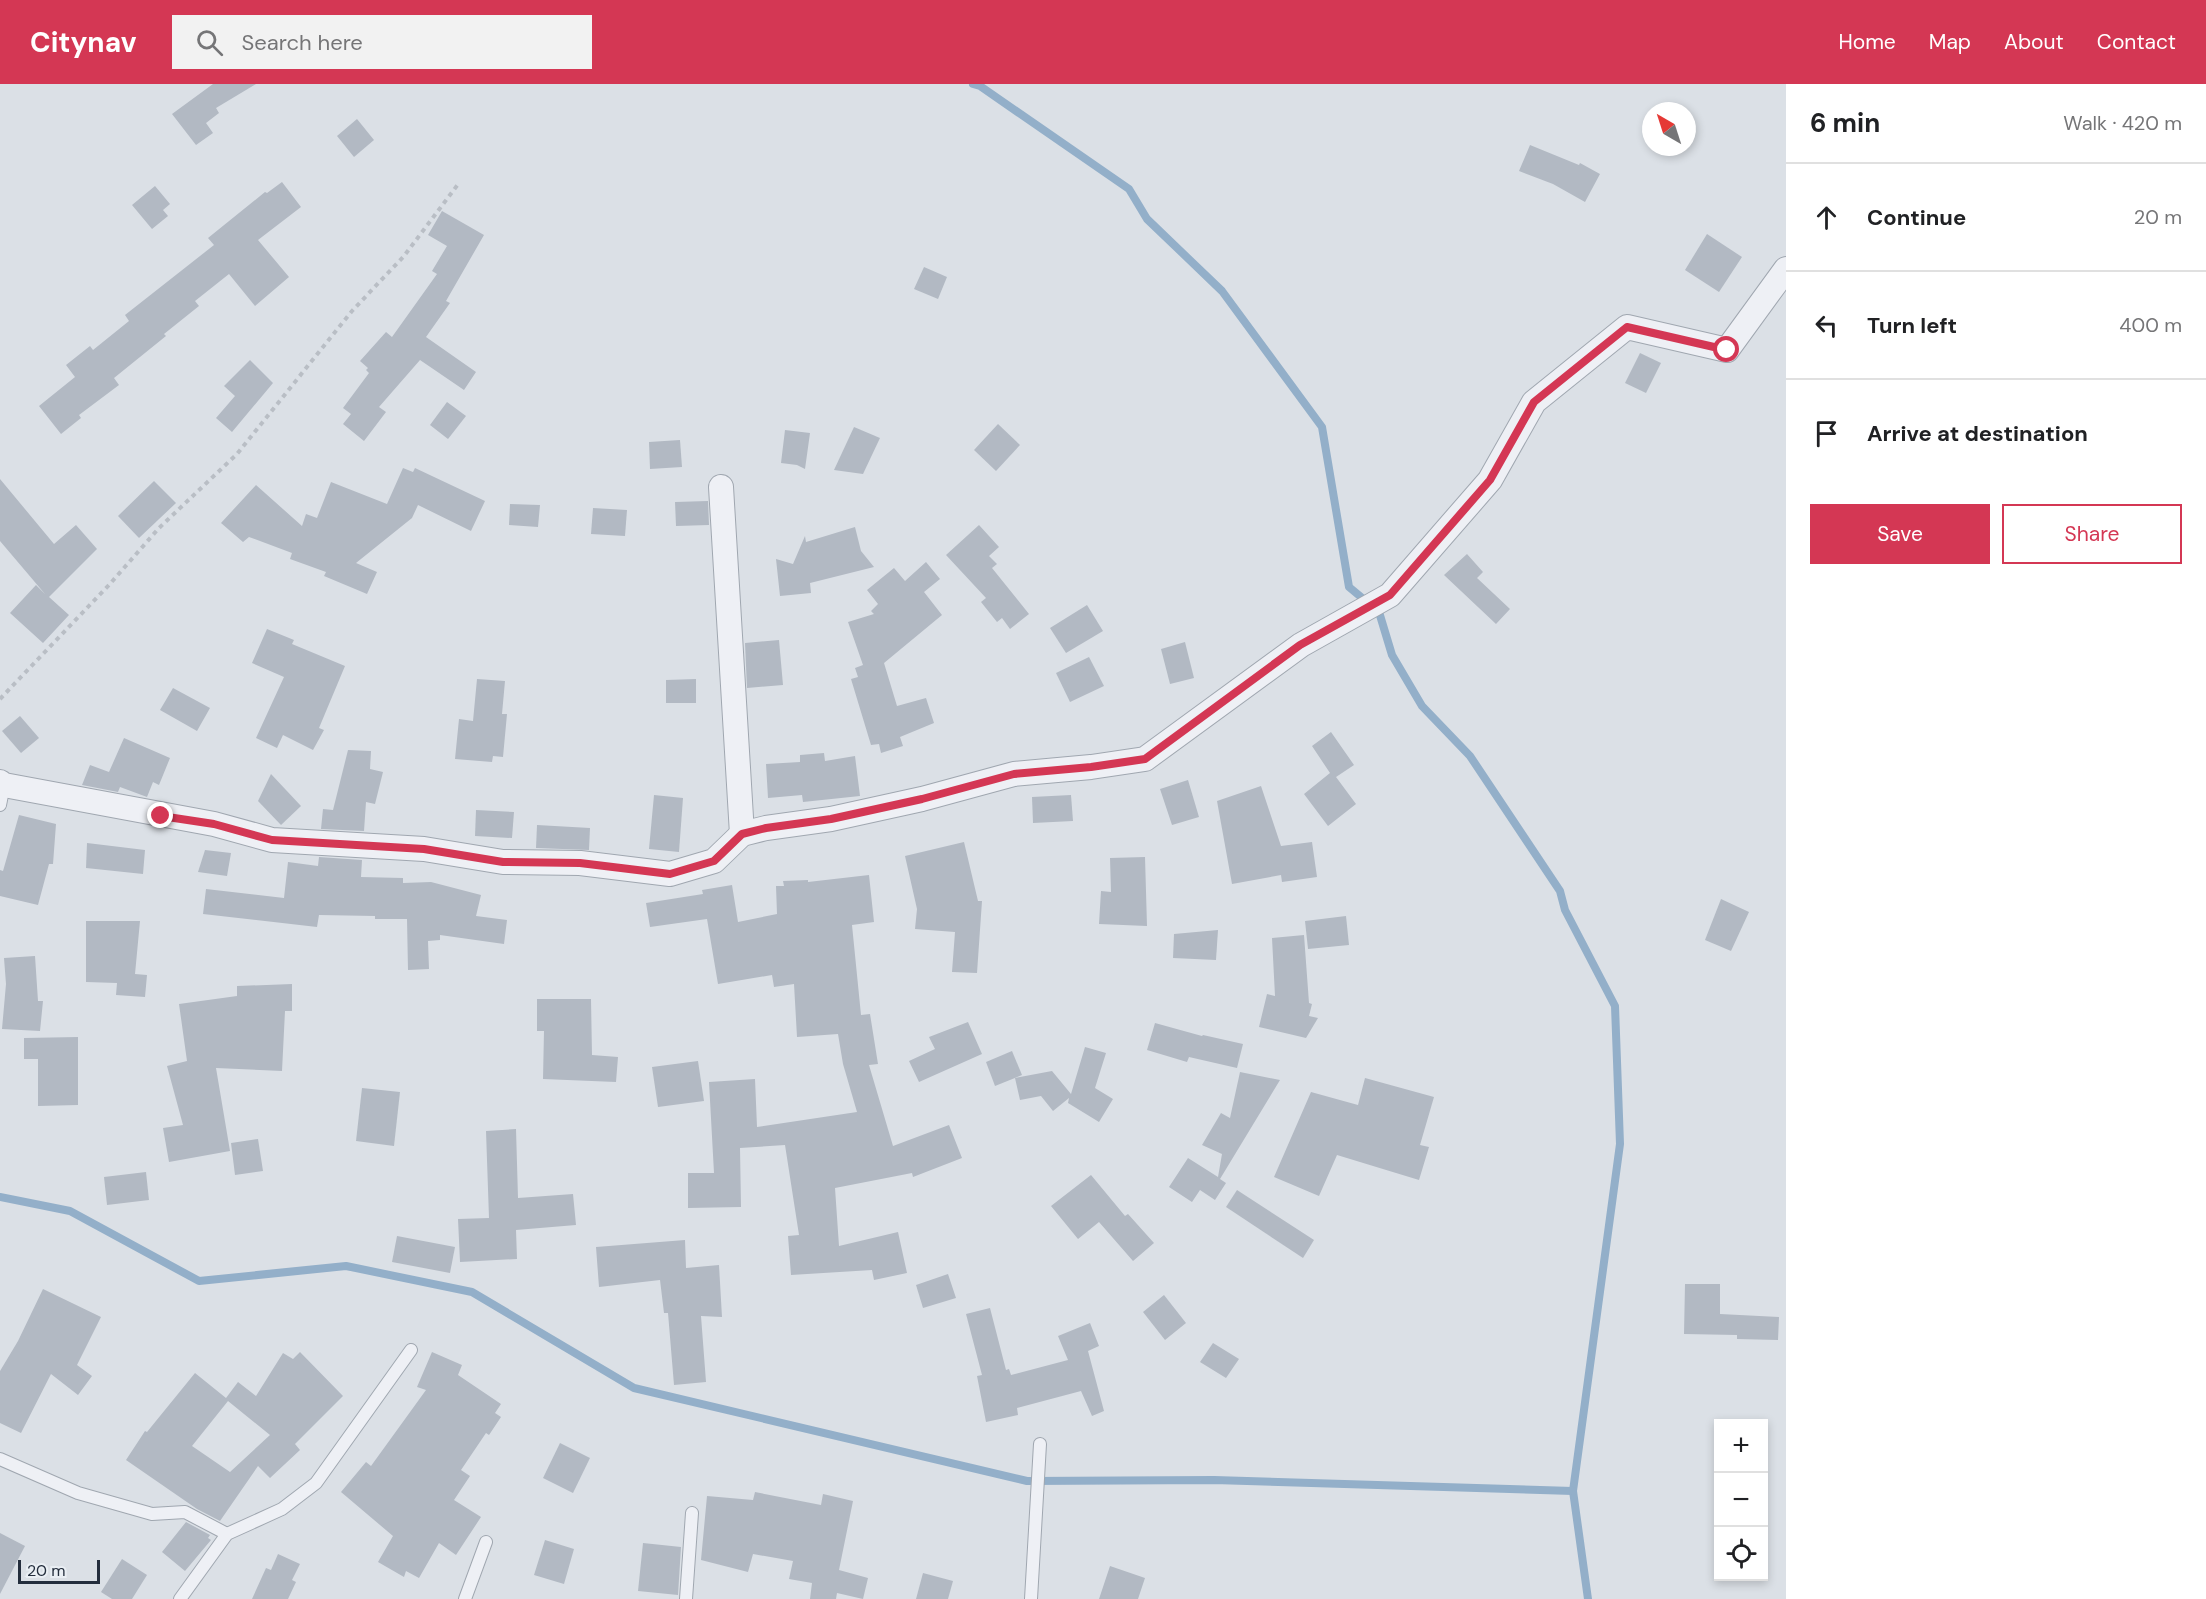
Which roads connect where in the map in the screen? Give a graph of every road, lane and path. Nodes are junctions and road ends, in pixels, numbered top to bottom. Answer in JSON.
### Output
{"nodes":[{"id":1,"x":459,"y":183,"type":"dead end"},
{"id":2,"x":1786,"y":269,"type":"edge"},
{"id":3,"x":722,"y":487,"type":"dead end"},
{"id":4,"x":0,"y":699,"type":"edge"},
{"id":5,"x":2,"y":791,"type":"edge"},
{"id":6,"x":742,"y":834,"type":"junction"},
{"id":7,"x":411,"y":1350,"type":"dead end"},
{"id":8,"x":1040,"y":1444,"type":"dead end"},
{"id":9,"x":0,"y":1459,"type":"edge"},
{"id":10,"x":692,"y":1513,"type":"dead end"},
{"id":11,"x":226,"y":1534,"type":"junction"},
{"id":12,"x":486,"y":1542,"type":"dead end"},
{"id":13,"x":180,"y":1599,"type":"edge"},
{"id":14,"x":465,"y":1599,"type":"edge"},
{"id":15,"x":686,"y":1599,"type":"edge"},
{"id":16,"x":1031,"y":1599,"type":"edge"}],
"edges":[{"from":1,"to":4,"type":"path"},
{"from":2,"to":6,"type":"street"},
{"from":3,"to":6,"type":"street"},
{"from":5,"to":6,"type":"street"},
{"from":7,"to":11,"type":"lane"},
{"from":8,"to":16,"type":"lane"},
{"from":9,"to":11,"type":"lane"},
{"from":10,"to":15,"type":"lane"},
{"from":11,"to":13,"type":"lane"},
{"from":12,"to":14,"type":"lane"}]}
